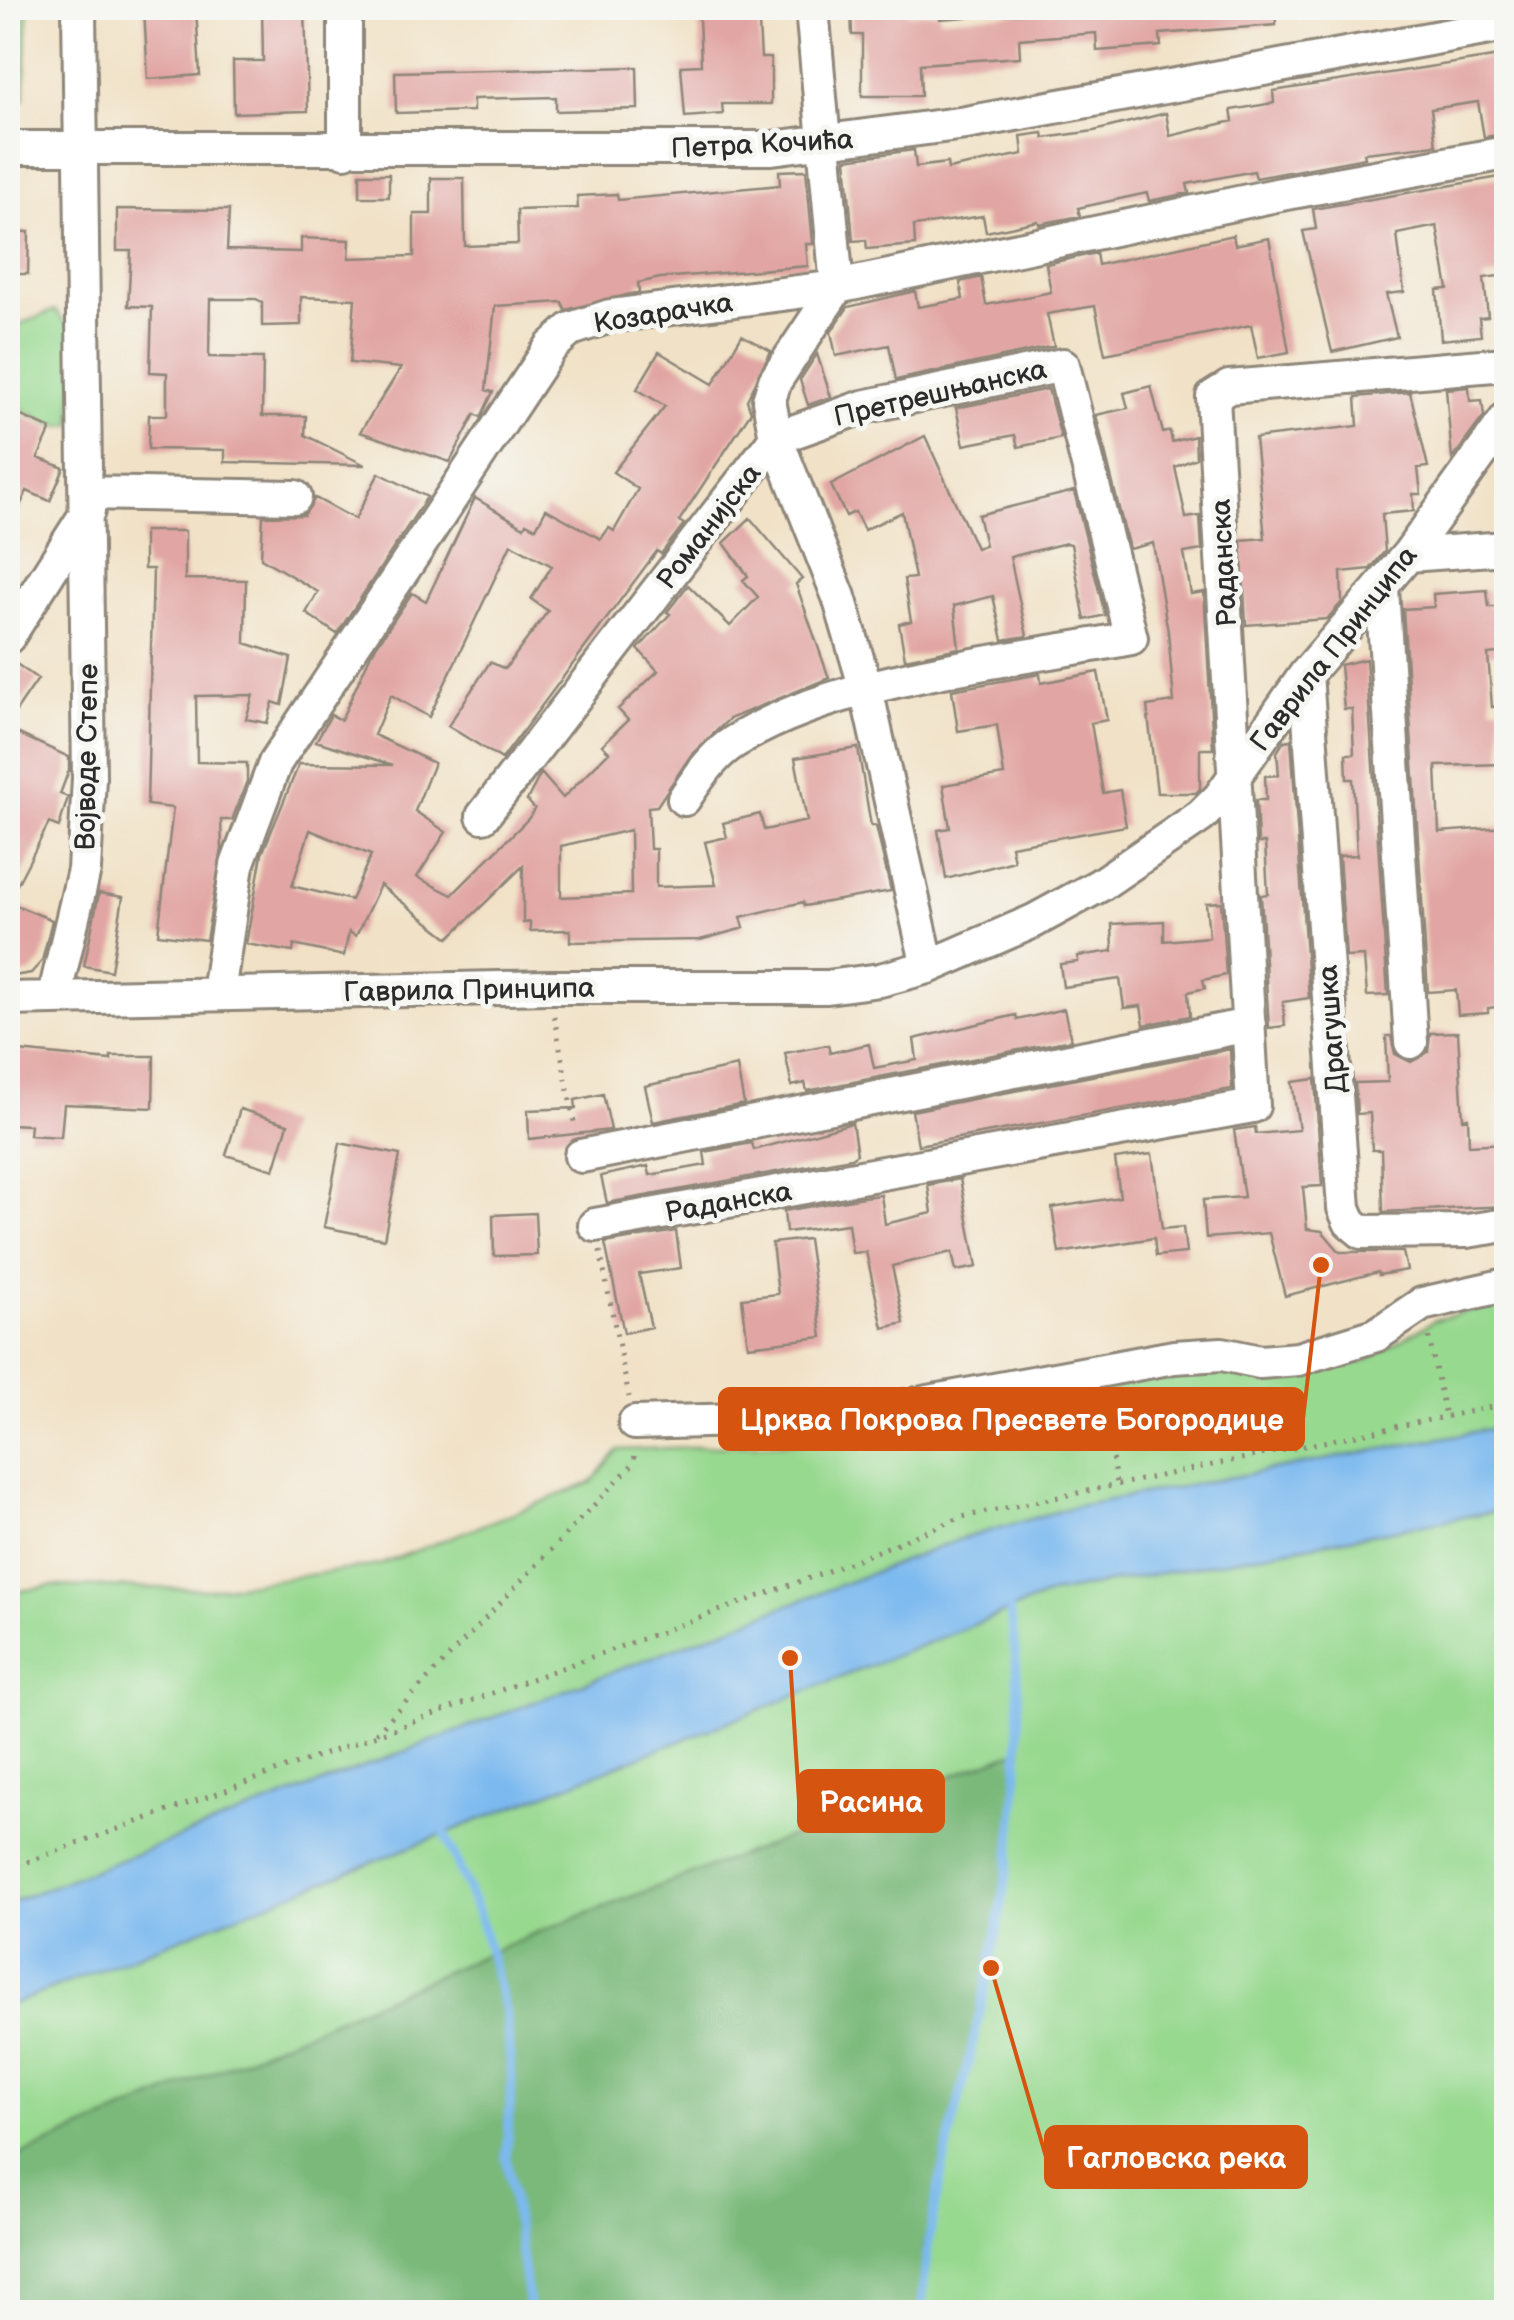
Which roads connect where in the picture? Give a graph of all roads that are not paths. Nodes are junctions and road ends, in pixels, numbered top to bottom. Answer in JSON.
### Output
{"nodes":[{"id":1,"x":79,"y":8,"type":"edge"},
{"id":2,"x":345,"y":8,"type":"edge"},
{"id":3,"x":812,"y":8,"type":"edge"},
{"id":4,"x":1450,"y":22,"type":"edge"},
{"id":5,"x":1506,"y":25,"type":"edge"},
{"id":6,"x":822,"y":144,"type":"junction"},
{"id":7,"x":8,"y":148,"type":"edge"},
{"id":8,"x":79,"y":148,"type":"junction"},
{"id":9,"x":345,"y":152,"type":"junction"},
{"id":10,"x":1506,"y":154,"type":"edge"},
{"id":11,"x":837,"y":287,"type":"junction"},
{"id":12,"x":1506,"y":364,"type":"edge"},
{"id":13,"x":1506,"y":419,"type":"edge"},
{"id":14,"x":776,"y":438,"type":"junction"},
{"id":15,"x":296,"y":498,"type":"dead end"},
{"id":16,"x":88,"y":502,"type":"junction"},
{"id":17,"x":1506,"y":548,"type":"edge"},
{"id":18,"x":1408,"y":554,"type":"junction"},
{"id":19,"x":1382,"y":588,"type":"junction"},
{"id":20,"x":8,"y":637,"type":"edge"},
{"id":21,"x":1306,"y":674,"type":"junction"},
{"id":22,"x":866,"y":689,"type":"junction"},
{"id":23,"x":1236,"y":774,"type":"junction"},
{"id":24,"x":684,"y":799,"type":"dead end"},
{"id":25,"x":483,"y":816,"type":"dead end"},
{"id":26,"x":928,"y":967,"type":"junction"},
{"id":27,"x":218,"y":993,"type":"junction"},
{"id":28,"x":54,"y":998,"type":"junction"},
{"id":29,"x":8,"y":999,"type":"edge"},
{"id":30,"x":1249,"y":1025,"type":"junction"},
{"id":31,"x":1411,"y":1042,"type":"dead end"},
{"id":32,"x":581,"y":1156,"type":"dead end"},
{"id":33,"x":594,"y":1225,"type":"dead end"},
{"id":34,"x":1506,"y":1225,"type":"edge"},
{"id":35,"x":1506,"y":1285,"type":"edge"},
{"id":36,"x":635,"y":1424,"type":"road end"}],
"edges":[{"from":1,"to":8,"type":"street","name":"Војводе Степе"},
{"from":2,"to":9,"type":"street"},
{"from":3,"to":6,"type":"street"},
{"from":4,"to":5,"type":"street","name":"Петра Кочића"},
{"from":4,"to":6,"type":"street","name":"Петра Кочића"},
{"from":6,"to":9,"type":"street","name":"Петра Кочића"},
{"from":6,"to":11,"type":"street"},
{"from":7,"to":8,"type":"street","name":"Петра Кочића"},
{"from":8,"to":9,"type":"street","name":"Петра Кочића"},
{"from":8,"to":16,"type":"street","name":"Војводе Степе"},
{"from":10,"to":11,"type":"street","name":"Козарачка"},
{"from":11,"to":14,"type":"street","name":"Романијска"},
{"from":11,"to":27,"type":"street","name":"Козарачка"},
{"from":12,"to":23,"type":"street","name":"Раданска"},
{"from":13,"to":18,"type":"street","name":"Гаврила Принципа"},
{"from":14,"to":22,"type":"street"},
{"from":14,"to":22,"type":"street","name":"Претрешњанска"},
{"from":14,"to":25,"type":"street","name":"Романијска"},
{"from":15,"to":16,"type":"street"},
{"from":16,"to":20,"type":"street"},
{"from":16,"to":28,"type":"street","name":"Војводе Степе"},
{"from":17,"to":18,"type":"street"},
{"from":18,"to":19,"type":"street","name":"Гаврила Принципа"},
{"from":19,"to":21,"type":"street","name":"Гаврила Принципа"},
{"from":19,"to":31,"type":"street"},
{"from":21,"to":23,"type":"street","name":"Гаврила Принципа"},
{"from":21,"to":34,"type":"street","name":"Драгушка"},
{"from":22,"to":24,"type":"street","name":"Претрешњанска"},
{"from":22,"to":26,"type":"street"},
{"from":23,"to":26,"type":"street","name":"Гаврила Принципа"},
{"from":23,"to":30,"type":"street","name":"Раданска"},
{"from":26,"to":27,"type":"street","name":"Гаврила Принципа"},
{"from":27,"to":28,"type":"street","name":"Гаврила Принципа"},
{"from":28,"to":29,"type":"street","name":"Гаврила Принципа"},
{"from":30,"to":32,"type":"street"},
{"from":30,"to":33,"type":"street","name":"Раданска"},
{"from":35,"to":36,"type":"street"}]}
